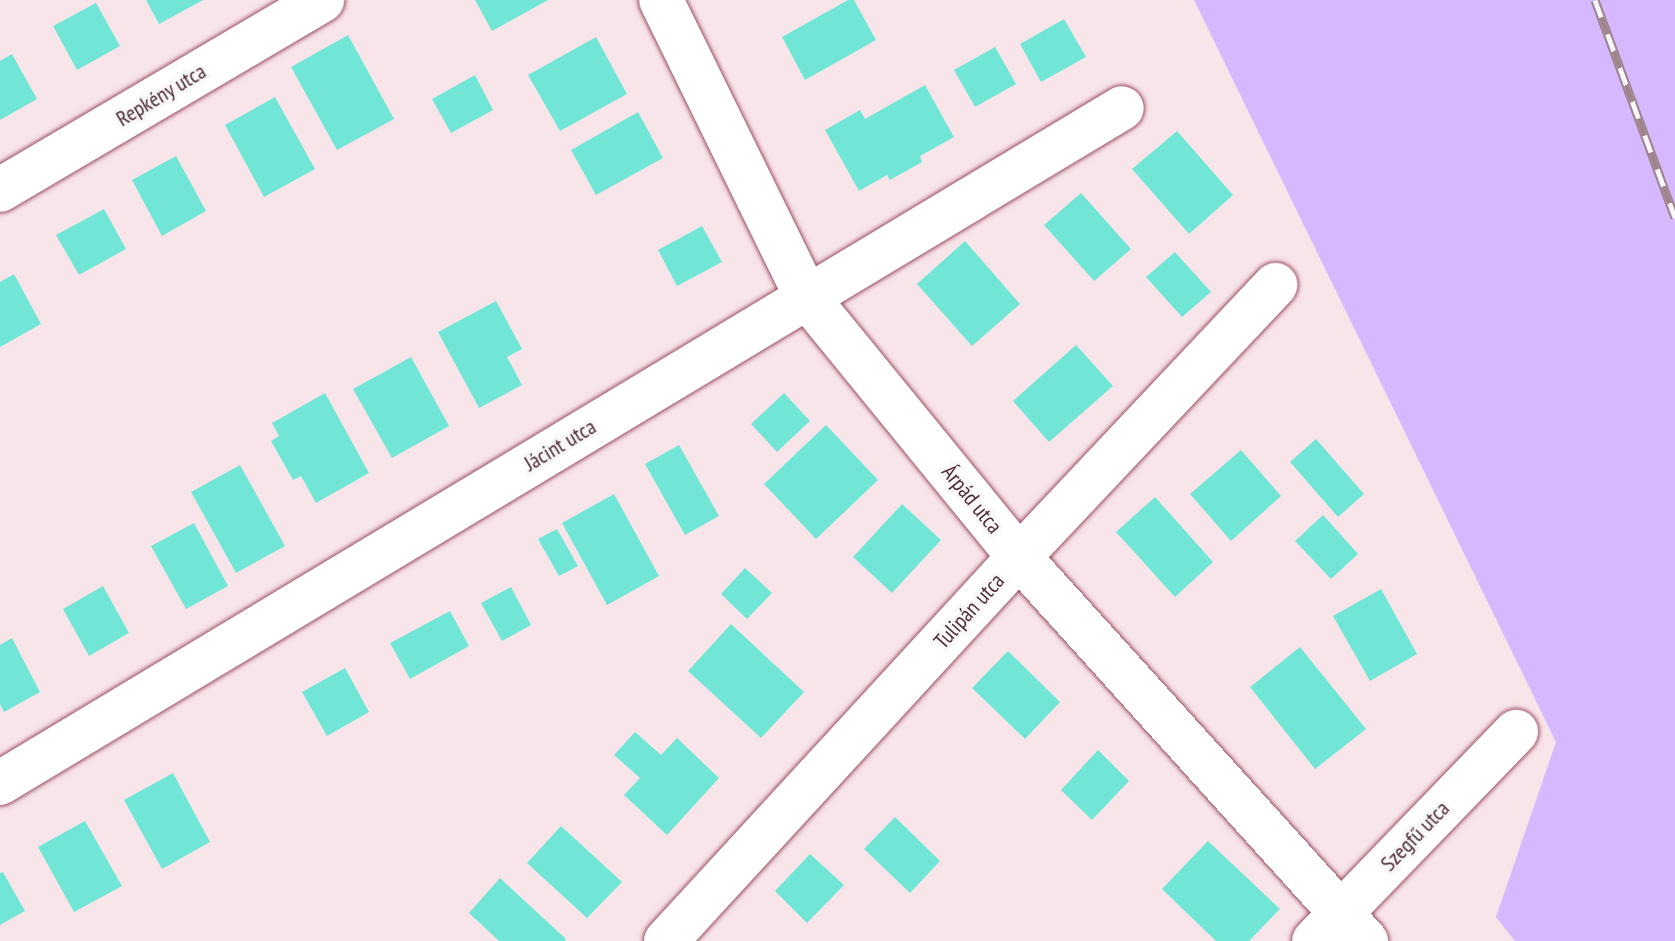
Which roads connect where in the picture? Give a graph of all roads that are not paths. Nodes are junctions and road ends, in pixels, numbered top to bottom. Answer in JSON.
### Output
{"nodes":[{"id":1,"x":322,"y":0,"type":"edge"},
{"id":2,"x":661,"y":0,"type":"edge"},
{"id":3,"x":1122,"y":108,"type":"dead end"},
{"id":4,"x":0,"y":190,"type":"edge"},
{"id":5,"x":1275,"y":285,"type":"dead end"},
{"id":6,"x":806,"y":296,"type":"junction"},
{"id":7,"x":1019,"y":557,"type":"junction"},
{"id":8,"x":1516,"y":732,"type":"dead end"},
{"id":9,"x":0,"y":783,"type":"edge"},
{"id":10,"x":1340,"y":931,"type":"edge"},
{"id":11,"x":666,"y":941,"type":"edge"}],
"edges":[{"from":1,"to":4,"type":"street","name":"Repkény utca"},
{"from":2,"to":6,"type":"street","name":"Árpád utca"},
{"from":3,"to":6,"type":"street","name":"Jácint utca"},
{"from":5,"to":7,"type":"street","name":"Tulipán utca"},
{"from":6,"to":7,"type":"street","name":"Árpád utca"},
{"from":6,"to":9,"type":"street","name":"Jácint utca"},
{"from":7,"to":10,"type":"street","name":"Árpád utca"},
{"from":7,"to":11,"type":"street","name":"Tulipán utca"},
{"from":8,"to":10,"type":"street","name":"Szegfű utca"}]}
